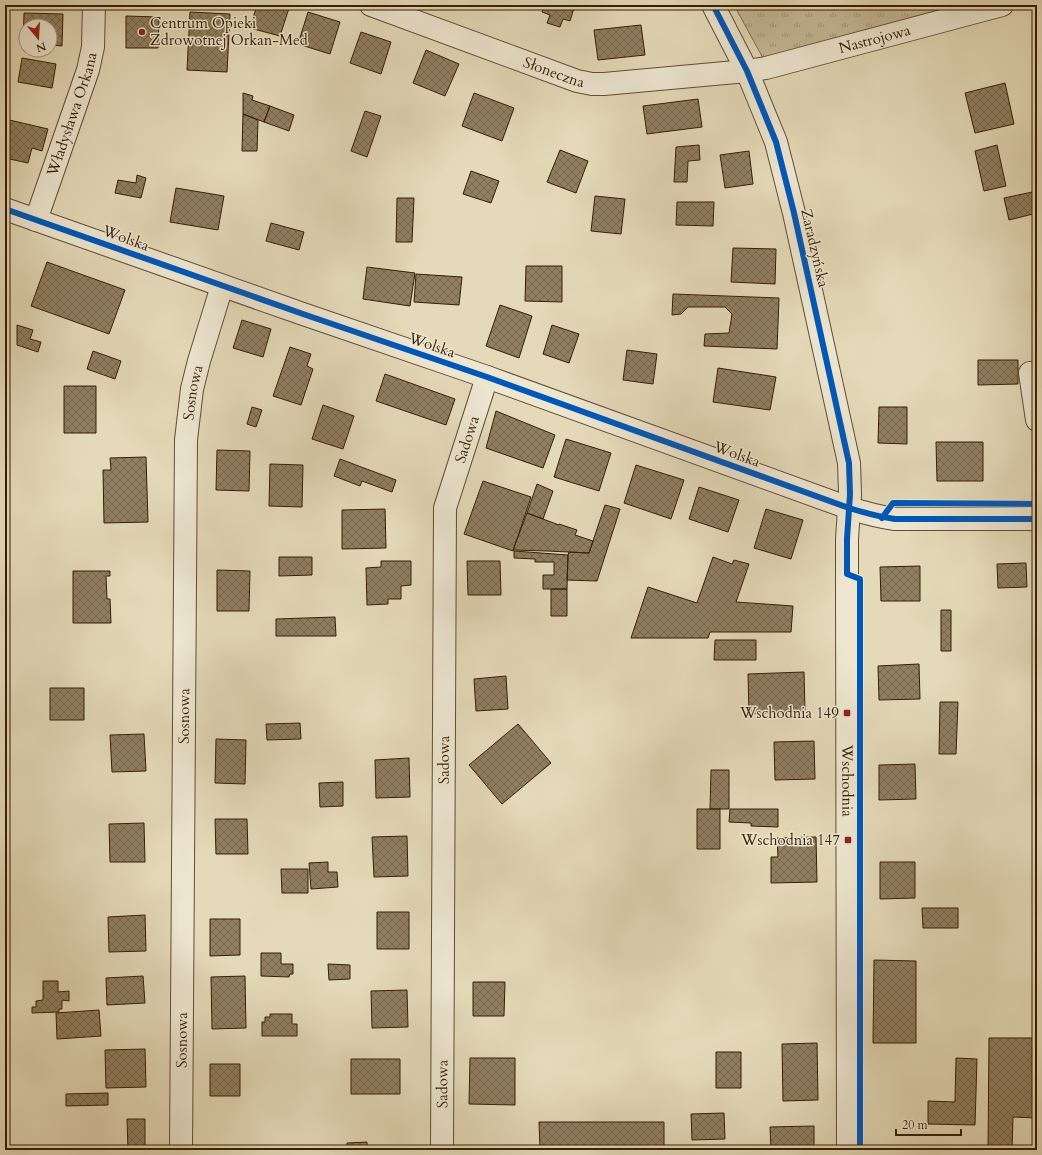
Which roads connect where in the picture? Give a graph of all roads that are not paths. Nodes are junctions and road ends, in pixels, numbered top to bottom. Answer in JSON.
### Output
{"nodes":[{"id":1,"x":94,"y":5,"type":"edge"},
{"id":2,"x":371,"y":5,"type":"edge"},
{"id":3,"x":714,"y":5,"type":"edge"},
{"id":4,"x":1002,"y":5,"type":"edge"},
{"id":5,"x":747,"y":71,"type":"junction"},
{"id":6,"x":5,"y":209,"type":"edge"},
{"id":7,"x":36,"y":220,"type":"junction"},
{"id":8,"x":222,"y":286,"type":"junction"},
{"id":9,"x":1030,"y":373,"type":"dead end"},
{"id":10,"x":487,"y":377,"type":"junction"},
{"id":11,"x":1037,"y":420,"type":"edge"},
{"id":12,"x":849,"y":508,"type":"junction"},
{"id":13,"x":1037,"y":519,"type":"edge"},
{"id":14,"x":181,"y":1150,"type":"edge"},
{"id":15,"x":442,"y":1150,"type":"edge"},
{"id":16,"x":848,"y":1150,"type":"edge"}],
"edges":[{"from":1,"to":7,"type":"street","name":"Władysława Orkana"},
{"from":2,"to":5,"type":"street","name":"Słoneczna"},
{"from":3,"to":5,"type":"street","name":"Zaradzyńska"},
{"from":4,"to":5,"type":"street","name":"Nastrojowa"},
{"from":5,"to":12,"type":"street","name":"Zaradzyńska"},
{"from":6,"to":7,"type":"street","name":"Wolska"},
{"from":7,"to":8,"type":"street","name":"Wolska"},
{"from":8,"to":10,"type":"street","name":"Wolska"},
{"from":8,"to":14,"type":"street","name":"Sosnowa"},
{"from":9,"to":11,"type":"street"},
{"from":10,"to":12,"type":"street","name":"Wolska"},
{"from":10,"to":15,"type":"street","name":"Sadowa"},
{"from":12,"to":13,"type":"street","name":"Wolska"},
{"from":12,"to":16,"type":"street","name":"Wschodnia"}]}
